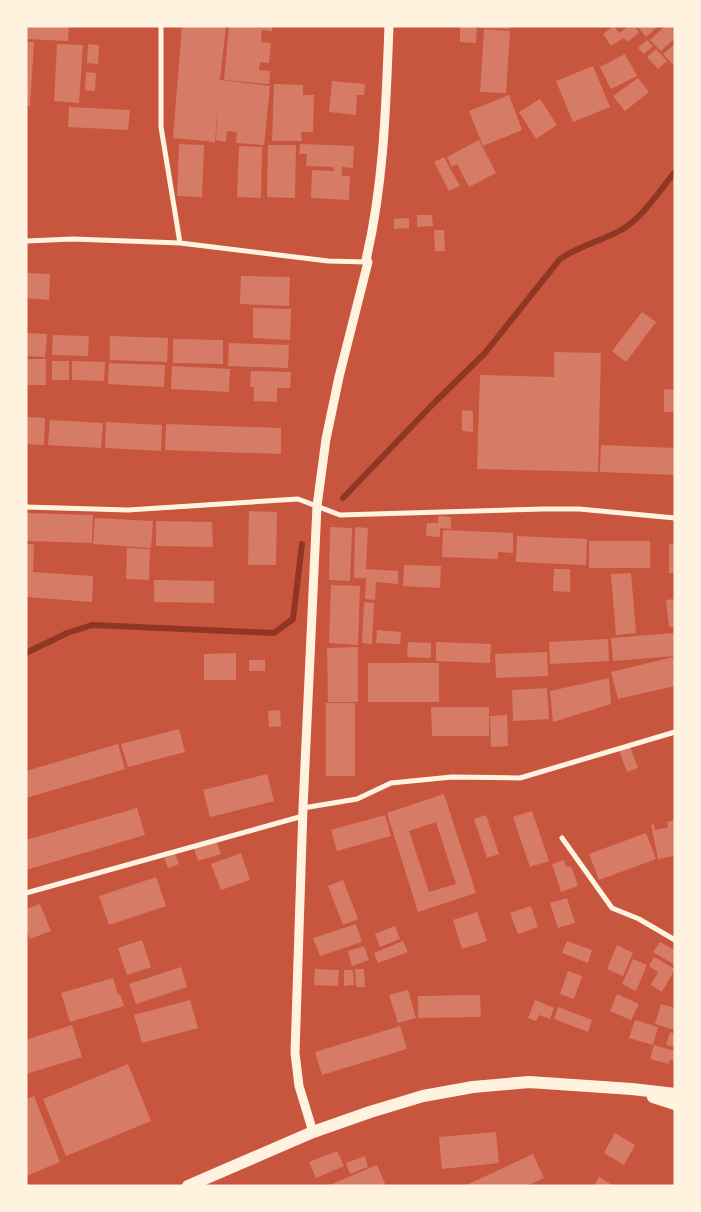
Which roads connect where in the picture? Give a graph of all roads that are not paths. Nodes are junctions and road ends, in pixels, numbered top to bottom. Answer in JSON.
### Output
{"nodes":[{"id":1,"x":161,"y":26,"type":"edge"},
{"id":2,"x":389,"y":26,"type":"edge"},
{"id":3,"x":26,"y":241,"type":"edge"},
{"id":4,"x":180,"y":243,"type":"junction"},
{"id":5,"x":368,"y":262,"type":"junction"},
{"id":6,"x":317,"y":506,"type":"junction"},
{"id":7,"x":26,"y":507,"type":"edge"},
{"id":8,"x":675,"y":518,"type":"edge"},
{"id":9,"x":675,"y":732,"type":"edge"},
{"id":10,"x":303,"y":812,"type":"junction"},
{"id":11,"x":562,"y":838,"type":"dead end"},
{"id":12,"x":26,"y":893,"type":"edge"},
{"id":13,"x":675,"y":940,"type":"edge"},
{"id":14,"x":632,"y":1089,"type":"junction"},
{"id":15,"x":675,"y":1094,"type":"edge"},
{"id":16,"x":675,"y":1104,"type":"edge"},
{"id":17,"x":313,"y":1132,"type":"junction"},
{"id":18,"x":188,"y":1186,"type":"edge"}],
"edges":[{"from":1,"to":4,"type":"street"},
{"from":2,"to":5,"type":"street"},
{"from":3,"to":4,"type":"street"},
{"from":4,"to":5,"type":"street"},
{"from":5,"to":6,"type":"street"},
{"from":6,"to":7,"type":"street"},
{"from":6,"to":8,"type":"street"},
{"from":6,"to":10,"type":"street"},
{"from":9,"to":10,"type":"street"},
{"from":10,"to":12,"type":"street"},
{"from":10,"to":17,"type":"street"},
{"from":11,"to":13,"type":"street"},
{"from":14,"to":15,"type":"main road"},
{"from":14,"to":16,"type":"main road"},
{"from":14,"to":17,"type":"main road"},
{"from":17,"to":18,"type":"main road"}]}
